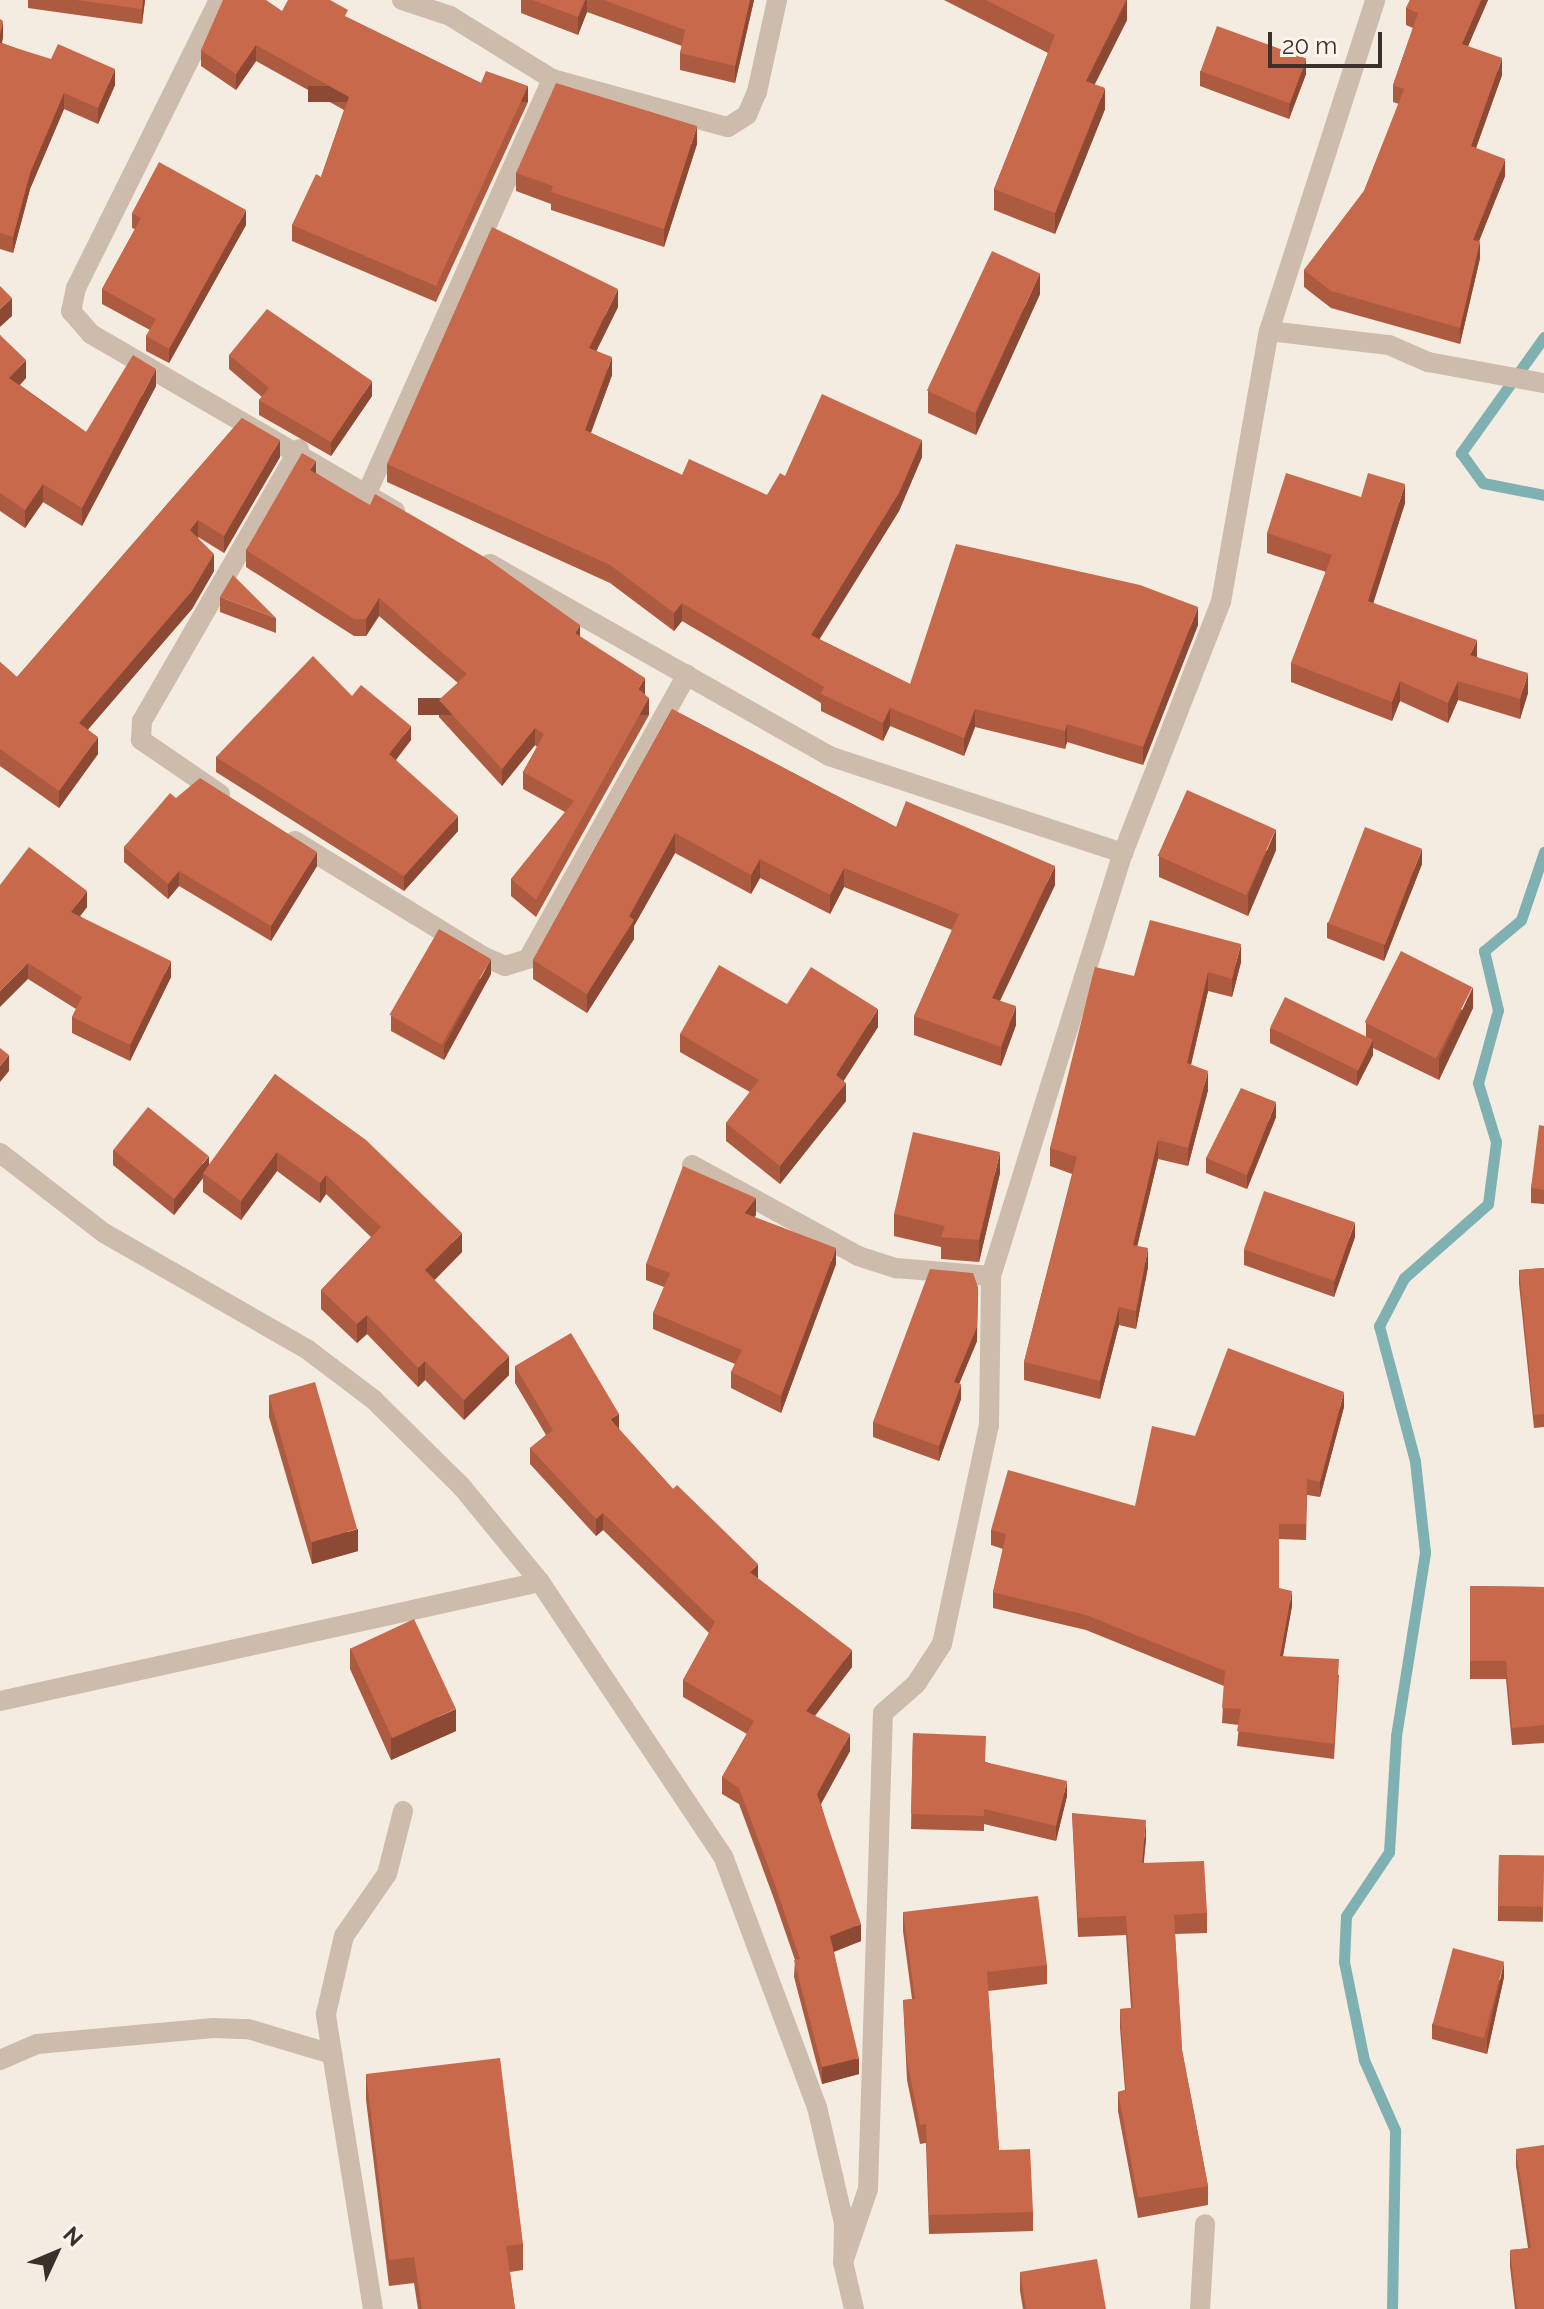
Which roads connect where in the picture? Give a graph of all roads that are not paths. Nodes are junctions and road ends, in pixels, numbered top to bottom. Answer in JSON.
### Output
{"nodes":[{"id":1,"x":219,"y":0,"type":"edge"},
{"id":2,"x":402,"y":0,"type":"edge"},
{"id":3,"x":777,"y":0,"type":"edge"},
{"id":4,"x":1375,"y":0,"type":"edge"},
{"id":5,"x":552,"y":79,"type":"junction"},
{"id":6,"x":1269,"y":331,"type":"junction"},
{"id":7,"x":1544,"y":383,"type":"edge"},
{"id":8,"x":299,"y":449,"type":"junction"},
{"id":9,"x":366,"y":495,"type":"junction"},
{"id":10,"x":422,"y":526,"type":"edge"},
{"id":11,"x":464,"y":549,"type":"edge"},
{"id":12,"x":687,"y":674,"type":"junction"},
{"id":13,"x":242,"y":808,"type":"edge"},
{"id":14,"x":269,"y":825,"type":"edge"},
{"id":15,"x":1123,"y":853,"type":"junction"},
{"id":16,"x":0,"y":1153,"type":"edge"},
{"id":17,"x":692,"y":1165,"type":"dead end"},
{"id":18,"x":991,"y":1276,"type":"junction"},
{"id":19,"x":540,"y":1582,"type":"junction"},
{"id":20,"x":0,"y":1701,"type":"edge"},
{"id":21,"x":403,"y":1811,"type":"dead end"},
{"id":22,"x":332,"y":2054,"type":"junction"},
{"id":23,"x":0,"y":2060,"type":"edge"},
{"id":24,"x":1205,"y":2224,"type":"dead end"},
{"id":25,"x":843,"y":2262,"type":"junction"},
{"id":26,"x":373,"y":2309,"type":"edge"},
{"id":27,"x":854,"y":2309,"type":"edge"},
{"id":28,"x":1200,"y":2309,"type":"edge"}],
"edges":[{"from":1,"to":8,"type":"street"},
{"from":2,"to":5,"type":"street"},
{"from":3,"to":5,"type":"street"},
{"from":4,"to":6,"type":"street"},
{"from":5,"to":9,"type":"street"},
{"from":6,"to":7,"type":"street"},
{"from":6,"to":15,"type":"street"},
{"from":8,"to":9,"type":"street"},
{"from":8,"to":13,"type":"street"},
{"from":9,"to":10,"type":"street"},
{"from":11,"to":12,"type":"street"},
{"from":12,"to":14,"type":"street"},
{"from":12,"to":15,"type":"street"},
{"from":15,"to":18,"type":"street"},
{"from":16,"to":19,"type":"street"},
{"from":17,"to":18,"type":"street"},
{"from":18,"to":25,"type":"street"},
{"from":19,"to":20,"type":"street"},
{"from":19,"to":25,"type":"street"},
{"from":21,"to":22,"type":"street"},
{"from":22,"to":23,"type":"street"},
{"from":22,"to":26,"type":"street"},
{"from":24,"to":28,"type":"street"},
{"from":25,"to":27,"type":"street"}]}
